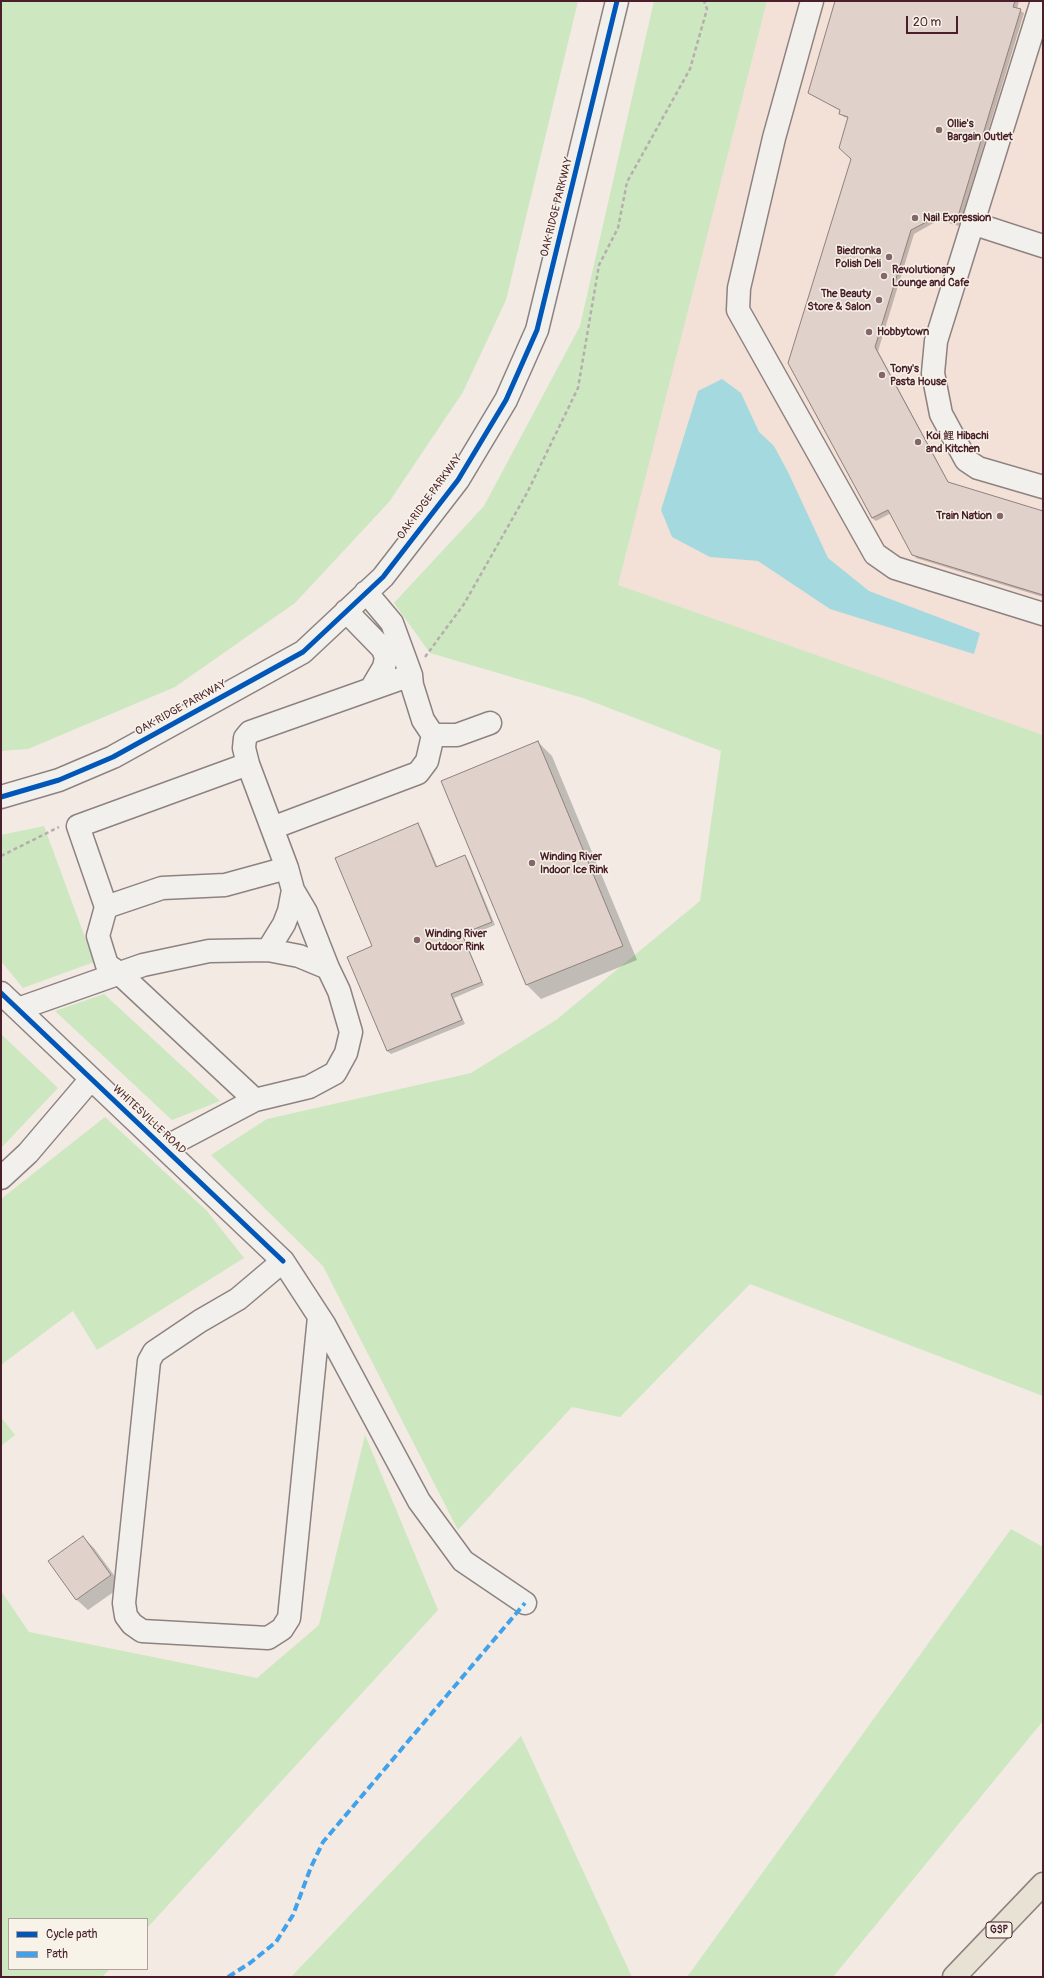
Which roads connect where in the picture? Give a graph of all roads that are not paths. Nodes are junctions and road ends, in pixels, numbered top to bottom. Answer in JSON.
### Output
{"nodes":[{"id":1,"x":617,"y":1,"type":"edge"},
{"id":2,"x":812,"y":1,"type":"edge"},
{"id":3,"x":1042,"y":1,"type":"edge"},
{"id":4,"x":972,"y":223,"type":"junction"},
{"id":5,"x":1043,"y":246,"type":"edge"},
{"id":6,"x":1043,"y":487,"type":"edge"},
{"id":7,"x":366,"y":592,"type":"junction"},
{"id":8,"x":346,"y":611,"type":"junction"},
{"id":9,"x":1043,"y":614,"type":"edge"},
{"id":10,"x":411,"y":675,"type":"junction"},
{"id":11,"x":371,"y":689,"type":"junction"},
{"id":12,"x":490,"y":723,"type":"dead end"},
{"id":13,"x":433,"y":735,"type":"junction"},
{"id":14,"x":248,"y":764,"type":"junction"},
{"id":15,"x":1,"y":798,"type":"edge"},
{"id":16,"x":272,"y":828,"type":"junction"},
{"id":17,"x":287,"y":868,"type":"junction"},
{"id":18,"x":293,"y":890,"type":"junction"},
{"id":19,"x":106,"y":906,"type":"junction"},
{"id":20,"x":268,"y":950,"type":"junction"},
{"id":21,"x":328,"y":968,"type":"junction"},
{"id":22,"x":119,"y":973,"type":"junction"},
{"id":23,"x":1,"y":994,"type":"edge"},
{"id":24,"x":18,"y":1009,"type":"junction"},
{"id":25,"x":91,"y":1078,"type":"junction"},
{"id":26,"x":255,"y":1100,"type":"junction"},
{"id":27,"x":164,"y":1148,"type":"junction"},
{"id":28,"x":1,"y":1178,"type":"edge"},
{"id":29,"x":283,"y":1261,"type":"junction"},
{"id":30,"x":319,"y":1317,"type":"junction"},
{"id":31,"x":525,"y":1603,"type":"dead end"},
{"id":32,"x":1043,"y":1884,"type":"edge"},
{"id":33,"x":954,"y":1977,"type":"edge"}],
"edges":[{"from":1,"to":7,"type":"street","name":"OAK RIDGE PARKWAY"},
{"from":2,"to":9,"type":"street"},
{"from":3,"to":4,"type":"street"},
{"from":4,"to":5,"type":"street"},
{"from":4,"to":6,"type":"street"},
{"from":7,"to":8,"type":"street","name":"OAK RIDGE PARKWAY"},
{"from":7,"to":10,"type":"street"},
{"from":8,"to":11,"type":"street"},
{"from":8,"to":15,"type":"street","name":"OAK RIDGE PARKWAY"},
{"from":10,"to":11,"type":"street"},
{"from":10,"to":13,"type":"street"},
{"from":11,"to":14,"type":"street"},
{"from":12,"to":13,"type":"street"},
{"from":13,"to":16,"type":"street"},
{"from":14,"to":16,"type":"street"},
{"from":14,"to":19,"type":"street"},
{"from":16,"to":17,"type":"street"},
{"from":17,"to":18,"type":"street"},
{"from":17,"to":19,"type":"street"},
{"from":18,"to":20,"type":"street"},
{"from":18,"to":21,"type":"street"},
{"from":19,"to":22,"type":"street"},
{"from":20,"to":21,"type":"street"},
{"from":20,"to":22,"type":"street"},
{"from":21,"to":26,"type":"street"},
{"from":22,"to":24,"type":"street"},
{"from":22,"to":26,"type":"street"},
{"from":23,"to":24,"type":"street","name":"WHITESVILLE ROAD"},
{"from":24,"to":25,"type":"street","name":"WHITESVILLE ROAD"},
{"from":25,"to":27,"type":"street","name":"WHITESVILLE ROAD"},
{"from":25,"to":28,"type":"street"},
{"from":26,"to":27,"type":"street"},
{"from":27,"to":29,"type":"street","name":"WHITESVILLE ROAD"},
{"from":29,"to":30,"type":"street","name":"WHITESVILLE ROAD"},
{"from":29,"to":30,"type":"street"},
{"from":30,"to":31,"type":"street","name":"WHITESVILLE ROAD"},
{"from":32,"to":33,"type":"highway","number":"GSP"}]}
